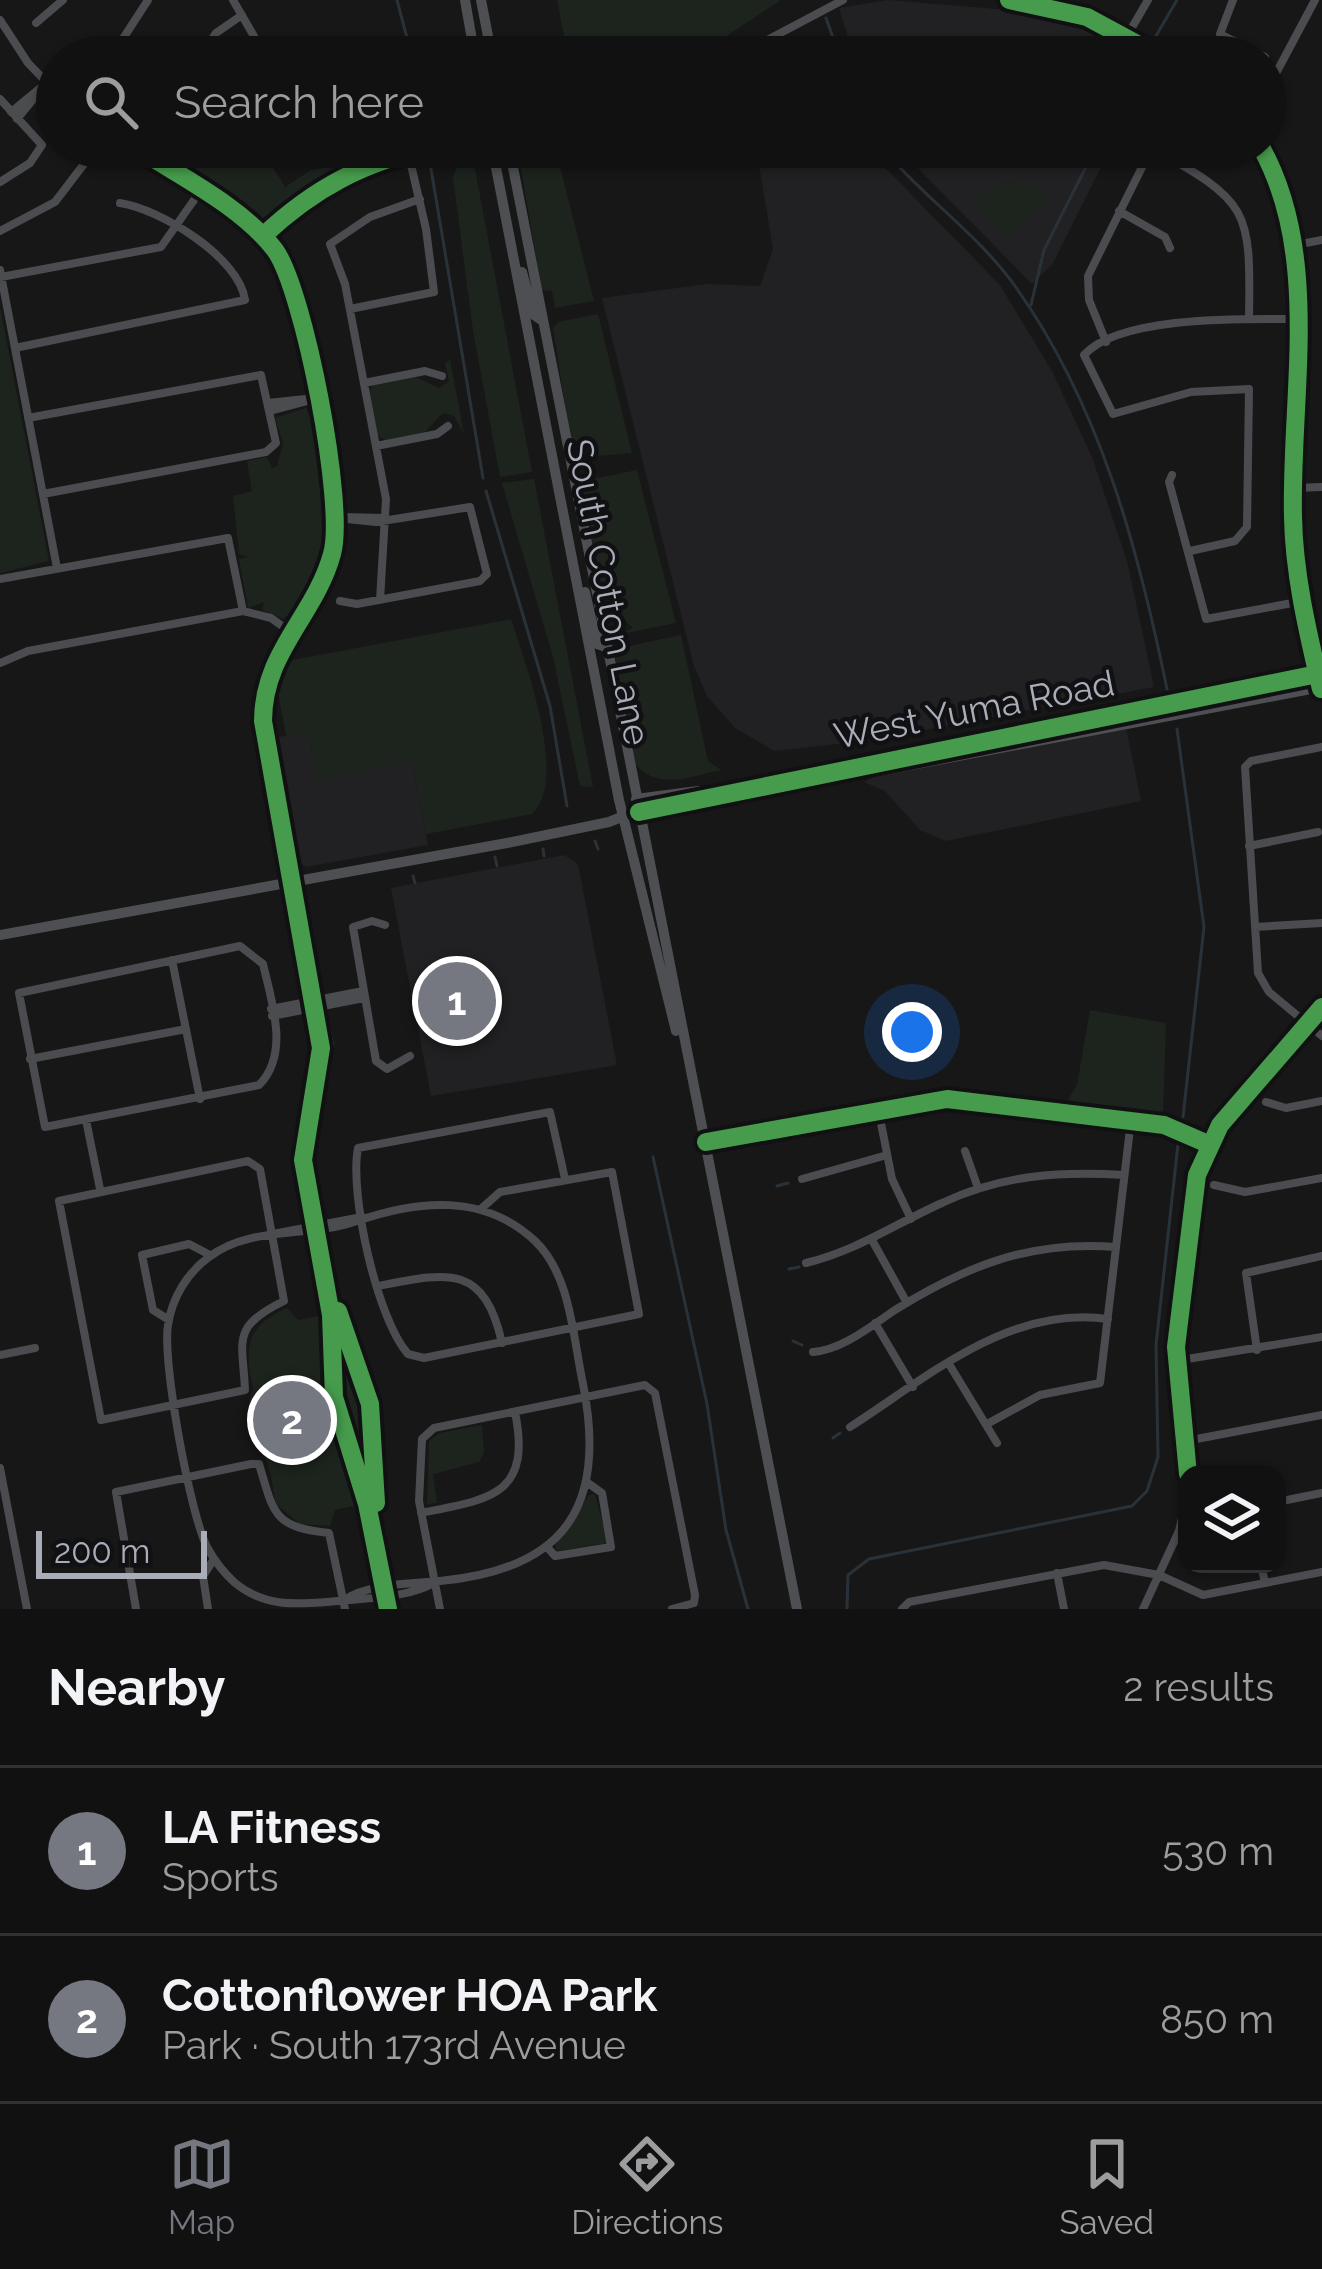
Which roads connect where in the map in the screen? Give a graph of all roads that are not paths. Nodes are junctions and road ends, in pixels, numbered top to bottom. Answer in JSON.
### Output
{"nodes":[{"id":1,"x":62,"y":0,"type":"edge"},
{"id":2,"x":148,"y":0,"type":"edge"},
{"id":3,"x":232,"y":0,"type":"edge"},
{"id":4,"x":465,"y":0,"type":"edge"},
{"id":5,"x":481,"y":0,"type":"edge"},
{"id":6,"x":843,"y":0,"type":"edge"},
{"id":7,"x":1009,"y":0,"type":"edge"},
{"id":8,"x":1148,"y":0,"type":"edge"},
{"id":9,"x":1233,"y":0,"type":"edge"},
{"id":10,"x":1317,"y":4,"type":"edge"},
{"id":11,"x":242,"y":15,"type":"junction"},
{"id":12,"x":0,"y":20,"type":"edge"},
{"id":13,"x":36,"y":23,"type":"dead end"},
{"id":14,"x":125,"y":36,"type":"edge"},
{"id":15,"x":214,"y":36,"type":"edge"},
{"id":16,"x":254,"y":36,"type":"edge"},
{"id":17,"x":471,"y":36,"type":"edge"},
{"id":18,"x":488,"y":36,"type":"edge"},
{"id":19,"x":772,"y":36,"type":"edge"},
{"id":20,"x":1127,"y":36,"type":"joint"},
{"id":21,"x":1224,"y":36,"type":"edge"},
{"id":22,"x":1286,"y":59,"type":"edge"},
{"id":23,"x":36,"y":70,"type":"edge"},
{"id":24,"x":36,"y":94,"type":"edge"},
{"id":25,"x":0,"y":99,"type":"edge"},
{"id":26,"x":14,"y":116,"type":"junction"},
{"id":27,"x":36,"y":139,"type":"edge"},
{"id":28,"x":36,"y":154,"type":"edge"},
{"id":29,"x":81,"y":168,"type":"edge"},
{"id":30,"x":167,"y":168,"type":"edge"},
{"id":31,"x":369,"y":168,"type":"edge"},
{"id":32,"x":412,"y":168,"type":"edge"},
{"id":33,"x":496,"y":168,"type":"edge"},
{"id":34,"x":513,"y":168,"type":"edge"},
{"id":35,"x":1142,"y":168,"type":"edge"},
{"id":36,"x":1188,"y":168,"type":"edge"},
{"id":37,"x":1271,"y":168,"type":"edge"},
{"id":38,"x":0,"y":182,"type":"edge"},
{"id":39,"x":201,"y":190,"type":"junction"},
{"id":40,"x":420,"y":199,"type":"junction"},
{"id":41,"x":120,"y":203,"type":"dead end"},
{"id":42,"x":1119,"y":211,"type":"junction"},
{"id":43,"x":176,"y":229,"type":"junction"},
{"id":44,"x":0,"y":231,"type":"edge"},
{"id":45,"x":263,"y":236,"type":"junction"},
{"id":46,"x":1322,"y":240,"type":"edge"},
{"id":47,"x":510,"y":244,"type":"junction"},
{"id":48,"x":1295,"y":245,"type":"junction"},
{"id":49,"x":1170,"y":248,"type":"dead end"},
{"id":50,"x":1,"y":274,"type":"edge"},
{"id":51,"x":350,"y":309,"type":"junction"},
{"id":52,"x":1249,"y":319,"type":"junction"},
{"id":53,"x":1297,"y":319,"type":"junction"},
{"id":54,"x":543,"y":322,"type":"junction"},
{"id":55,"x":1106,"y":342,"type":"junction"},
{"id":56,"x":15,"y":348,"type":"junction"},
{"id":57,"x":442,"y":376,"type":"dead end"},
{"id":58,"x":364,"y":383,"type":"junction"},
{"id":59,"x":316,"y":398,"type":"junction"},
{"id":60,"x":269,"y":407,"type":"junction"},
{"id":61,"x":28,"y":418,"type":"junction"},
{"id":62,"x":448,"y":426,"type":"dead end"},
{"id":63,"x":376,"y":446,"type":"junction"},
{"id":64,"x":572,"y":474,"type":"junction"},
{"id":65,"x":1172,"y":475,"type":"dead end"},
{"id":66,"x":556,"y":477,"type":"junction"},
{"id":67,"x":1322,"y":487,"type":"edge"},
{"id":68,"x":1294,"y":488,"type":"junction"},
{"id":69,"x":43,"y":494,"type":"junction"},
{"id":70,"x":337,"y":518,"type":"junction"},
{"id":71,"x":387,"y":519,"type":"junction"},
{"id":72,"x":569,"y":548,"type":"junction"},
{"id":73,"x":1190,"y":551,"type":"junction"},
{"id":74,"x":57,"y":568,"type":"junction"},
{"id":75,"x":0,"y":579,"type":"edge"},
{"id":76,"x":380,"y":600,"type":"junction"},
{"id":77,"x":340,"y":601,"type":"dead end"},
{"id":78,"x":1303,"y":601,"type":"junction"},
{"id":79,"x":243,"y":611,"type":"junction"},
{"id":80,"x":290,"y":631,"type":"junction"},
{"id":81,"x":606,"y":647,"type":"junction"},
{"id":82,"x":0,"y":663,"type":"edge"},
{"id":83,"x":1320,"y":673,"type":"edge"},
{"id":84,"x":1322,"y":689,"type":"edge"},
{"id":85,"x":1202,"y":703,"type":"junction"},
{"id":86,"x":1151,"y":707,"type":"junction"},
{"id":87,"x":1084,"y":731,"type":"junction"},
{"id":88,"x":1322,"y":747,"type":"edge"},
{"id":89,"x":860,"y":765,"type":"junction"},
{"id":90,"x":758,"y":794,"type":"junction"},
{"id":91,"x":638,"y":806,"type":"junction"},
{"id":92,"x":623,"y":817,"type":"junction"},
{"id":93,"x":1318,"y":832,"type":"dead end"},
{"id":94,"x":1249,"y":847,"type":"junction"},
{"id":95,"x":293,"y":882,"type":"junction"},
{"id":96,"x":1322,"y":922,"type":"edge"},
{"id":97,"x":385,"y":925,"type":"dead end"},
{"id":98,"x":1255,"y":927,"type":"junction"},
{"id":99,"x":0,"y":935,"type":"edge"},
{"id":100,"x":650,"y":936,"type":"junction"},
{"id":101,"x":172,"y":960,"type":"junction"},
{"id":102,"x":673,"y":985,"type":"junction"},
{"id":103,"x":364,"y":995,"type":"junction"},
{"id":104,"x":318,"y":1004,"type":"junction"},
{"id":105,"x":1322,"y":1007,"type":"edge"},
{"id":106,"x":272,"y":1012,"type":"junction"},
{"id":107,"x":1308,"y":1022,"type":"junction"},
{"id":108,"x":186,"y":1029,"type":"junction"},
{"id":109,"x":1322,"y":1036,"type":"edge"},
{"id":110,"x":683,"y":1045,"type":"junction"},
{"id":111,"x":410,"y":1055,"type":"dead end"},
{"id":112,"x":30,"y":1059,"type":"junction"},
{"id":113,"x":200,"y":1099,"type":"junction"},
{"id":114,"x":1322,"y":1101,"type":"edge"},
{"id":115,"x":1266,"y":1102,"type":"dead end"},
{"id":116,"x":878,"y":1108,"type":"junction"},
{"id":117,"x":86,"y":1120,"type":"junction"},
{"id":118,"x":1131,"y":1120,"type":"junction"},
{"id":119,"x":706,"y":1142,"type":"junction"},
{"id":120,"x":1208,"y":1144,"type":"junction"},
{"id":121,"x":965,"y":1151,"type":"dead end"},
{"id":122,"x":887,"y":1155,"type":"junction"},
{"id":123,"x":1124,"y":1175,"type":"junction"},
{"id":124,"x":1322,"y":1178,"type":"edge"},
{"id":125,"x":565,"y":1179,"type":"junction"},
{"id":126,"x":802,"y":1179,"type":"dead end"},
{"id":127,"x":1214,"y":1186,"type":"dead end"},
{"id":128,"x":979,"y":1188,"type":"junction"},
{"id":129,"x":100,"y":1189,"type":"junction"},
{"id":130,"x":482,"y":1208,"type":"junction"},
{"id":131,"x":364,"y":1217,"type":"junction"},
{"id":132,"x":911,"y":1219,"type":"junction"},
{"id":133,"x":318,"y":1225,"type":"junction"},
{"id":134,"x":272,"y":1234,"type":"junction"},
{"id":135,"x":872,"y":1240,"type":"junction"},
{"id":136,"x":1116,"y":1247,"type":"junction"},
{"id":137,"x":211,"y":1255,"type":"junction"},
{"id":138,"x":1322,"y":1256,"type":"edge"},
{"id":139,"x":806,"y":1263,"type":"dead end"},
{"id":140,"x":377,"y":1286,"type":"junction"},
{"id":141,"x":908,"y":1303,"type":"junction"},
{"id":142,"x":1108,"y":1318,"type":"junction"},
{"id":143,"x":169,"y":1320,"type":"junction"},
{"id":144,"x":875,"y":1323,"type":"junction"},
{"id":145,"x":571,"y":1329,"type":"junction"},
{"id":146,"x":1322,"y":1337,"type":"edge"},
{"id":147,"x":502,"y":1343,"type":"junction"},
{"id":148,"x":35,"y":1348,"type":"dead end"},
{"id":149,"x":1257,"y":1350,"type":"junction"},
{"id":150,"x":813,"y":1352,"type":"dead end"},
{"id":151,"x":0,"y":1355,"type":"edge"},
{"id":152,"x":1175,"y":1361,"type":"junction"},
{"id":153,"x":949,"y":1364,"type":"junction"},
{"id":154,"x":913,"y":1387,"type":"junction"},
{"id":155,"x":586,"y":1398,"type":"junction"},
{"id":156,"x":176,"y":1406,"type":"junction"},
{"id":157,"x":515,"y":1412,"type":"junction"},
{"id":158,"x":1322,"y":1415,"type":"edge"},
{"id":159,"x":987,"y":1424,"type":"junction"},
{"id":160,"x":850,"y":1427,"type":"dead end"},
{"id":161,"x":1186,"y":1441,"type":"junction"},
{"id":162,"x":997,"y":1443,"type":"dead end"},
{"id":163,"x":1187,"y":1465,"type":"edge"},
{"id":164,"x":0,"y":1468,"type":"edge"},
{"id":165,"x":190,"y":1476,"type":"junction"},
{"id":166,"x":588,"y":1483,"type":"junction"},
{"id":167,"x":1322,"y":1493,"type":"edge"},
{"id":168,"x":1286,"y":1500,"type":"edge"},
{"id":169,"x":421,"y":1513,"type":"junction"},
{"id":170,"x":1178,"y":1533,"type":"edge"},
{"id":171,"x":547,"y":1547,"type":"junction"},
{"id":172,"x":214,"y":1559,"type":"junction"},
{"id":173,"x":1322,"y":1572,"type":"edge"},
{"id":174,"x":1057,"y":1573,"type":"junction"},
{"id":175,"x":1263,"y":1573,"type":"edge"},
{"id":176,"x":1159,"y":1575,"type":"junction"},
{"id":177,"x":435,"y":1582,"type":"junction"},
{"id":178,"x":1265,"y":1583,"type":"junction"},
{"id":179,"x":389,"y":1591,"type":"junction"},
{"id":180,"x":345,"y":1604,"type":"edge"},
{"id":181,"x":276,"y":1606,"type":"edge"},
{"id":182,"x":902,"y":1607,"type":"edge"},
{"id":183,"x":27,"y":1609,"type":"edge"},
{"id":184,"x":136,"y":1609,"type":"edge"},
{"id":185,"x":208,"y":1609,"type":"edge"},
{"id":186,"x":392,"y":1609,"type":"edge"},
{"id":187,"x":440,"y":1609,"type":"edge"},
{"id":188,"x":672,"y":1609,"type":"edge"},
{"id":189,"x":796,"y":1609,"type":"edge"},
{"id":190,"x":1064,"y":1609,"type":"edge"},
{"id":191,"x":1142,"y":1609,"type":"edge"}],
"edges":[{"from":1,"to":13,"type":"street"},
{"from":2,"to":14,"type":"street"},
{"from":3,"to":11,"type":"street"},
{"from":4,"to":17,"type":"main road"},
{"from":5,"to":18,"type":"main road"},
{"from":6,"to":19,"type":"street"},
{"from":7,"to":20,"type":"street"},
{"from":8,"to":20,"type":"street"},
{"from":9,"to":21,"type":"street"},
{"from":10,"to":22,"type":"street"},
{"from":11,"to":15,"type":"street"},
{"from":11,"to":16,"type":"street"},
{"from":12,"to":23,"type":"street"},
{"from":24,"to":26,"type":"street"},
{"from":25,"to":26,"type":"street"},
{"from":26,"to":27,"type":"street"},
{"from":28,"to":38,"type":"street"},
{"from":29,"to":44,"type":"street"},
{"from":30,"to":39,"type":"street"},
{"from":31,"to":45,"type":"street"},
{"from":32,"to":40,"type":"street"},
{"from":33,"to":47,"type":"main road","name":"South Cotton Lane"},
{"from":34,"to":54,"type":"main road","name":"South Cotton Lane"},
{"from":35,"to":42,"type":"street"},
{"from":36,"to":52,"type":"street"},
{"from":37,"to":48,"type":"street"},
{"from":39,"to":43,"type":"street"},
{"from":39,"to":45,"type":"street"},
{"from":40,"to":51,"type":"street"},
{"from":40,"to":51,"type":"street"},
{"from":41,"to":43,"type":"street"},
{"from":42,"to":49,"type":"street"},
{"from":42,"to":55,"type":"street"},
{"from":43,"to":50,"type":"street"},
{"from":43,"to":56,"type":"street"},
{"from":45,"to":59,"type":"street"},
{"from":46,"to":48,"type":"street"},
{"from":47,"to":54,"type":"main road"},
{"from":47,"to":66,"type":"main road","name":"South Cotton Lane"},
{"from":48,"to":53,"type":"street"},
{"from":50,"to":56,"type":"street"},
{"from":51,"to":58,"type":"street"},
{"from":52,"to":53,"type":"street"},
{"from":52,"to":55,"type":"street"},
{"from":53,"to":68,"type":"street"},
{"from":54,"to":64,"type":"main road","name":"South Cotton Lane"},
{"from":55,"to":73,"type":"street"},
{"from":56,"to":61,"type":"street"},
{"from":57,"to":58,"type":"street"},
{"from":58,"to":63,"type":"street"},
{"from":59,"to":60,"type":"street"},
{"from":59,"to":70,"type":"street"},
{"from":60,"to":61,"type":"street"},
{"from":60,"to":69,"type":"street"},
{"from":61,"to":69,"type":"street"},
{"from":62,"to":63,"type":"street"},
{"from":63,"to":71,"type":"street"},
{"from":64,"to":66,"type":"main road"},
{"from":64,"to":81,"type":"main road","name":"South Cotton Lane"},
{"from":65,"to":73,"type":"street"},
{"from":66,"to":72,"type":"main road","name":"South Cotton Lane"},
{"from":67,"to":68,"type":"street"},
{"from":68,"to":78,"type":"street"},
{"from":69,"to":74,"type":"street"},
{"from":70,"to":71,"type":"street"},
{"from":70,"to":80,"type":"street"},
{"from":71,"to":76,"type":"street"},
{"from":71,"to":76,"type":"street"},
{"from":72,"to":81,"type":"main road"},
{"from":72,"to":92,"type":"main road","name":"South Cotton Lane"},
{"from":73,"to":78,"type":"street"},
{"from":74,"to":75,"type":"street"},
{"from":74,"to":79,"type":"street"},
{"from":76,"to":77,"type":"street"},
{"from":78,"to":83,"type":"street"},
{"from":79,"to":80,"type":"street"},
{"from":79,"to":82,"type":"street"},
{"from":80,"to":95,"type":"street"},
{"from":81,"to":91,"type":"main road","name":"South Cotton Lane"},
{"from":83,"to":84,"type":"street"},
{"from":83,"to":85,"type":"main road","name":"West Yuma Road"},
{"from":84,"to":85,"type":"main road","name":"West Yuma Road"},
{"from":85,"to":86,"type":"main road","name":"West Yuma Road"},
{"from":85,"to":87,"type":"main road","name":"West Yuma Road"},
{"from":86,"to":87,"type":"main road"},
{"from":86,"to":89,"type":"main road","name":"West Yuma Road"},
{"from":87,"to":90,"type":"main road","name":"West Yuma Road"},
{"from":88,"to":94,"type":"street"},
{"from":89,"to":90,"type":"main road"},
{"from":89,"to":91,"type":"main road","name":"West Yuma Road"},
{"from":90,"to":91,"type":"main road","name":"West Yuma Road"},
{"from":91,"to":92,"type":"main road","name":"West Yuma Road"},
{"from":91,"to":102,"type":"main road","name":"South Cotton Lane"},
{"from":92,"to":95,"type":"main road","name":"West Yuma Road"},
{"from":92,"to":100,"type":"main road","name":"South Cotton Lane"},
{"from":93,"to":94,"type":"street"},
{"from":94,"to":98,"type":"street"},
{"from":95,"to":99,"type":"main road","name":"West Yuma Road"},
{"from":95,"to":104,"type":"street"},
{"from":96,"to":98,"type":"street"},
{"from":97,"to":103,"type":"street"},
{"from":98,"to":107,"type":"street"},
{"from":100,"to":102,"type":"main road"},
{"from":100,"to":110,"type":"main road","name":"South Cotton Lane"},
{"from":101,"to":106,"type":"street"},
{"from":101,"to":108,"type":"street"},
{"from":101,"to":112,"type":"street"},
{"from":102,"to":110,"type":"main road","name":"South Cotton Lane"},
{"from":103,"to":104,"type":"street"},
{"from":103,"to":111,"type":"street"},
{"from":104,"to":106,"type":"street"},
{"from":104,"to":133,"type":"street"},
{"from":105,"to":107,"type":"street"},
{"from":106,"to":113,"type":"street"},
{"from":107,"to":109,"type":"street"},
{"from":107,"to":120,"type":"street"},
{"from":108,"to":112,"type":"street"},
{"from":108,"to":113,"type":"street"},
{"from":110,"to":119,"type":"main road","name":"South Cotton Lane"},
{"from":112,"to":117,"type":"street"},
{"from":113,"to":117,"type":"street"},
{"from":114,"to":115,"type":"street"},
{"from":116,"to":118,"type":"street"},
{"from":116,"to":119,"type":"street"},
{"from":116,"to":122,"type":"street"},
{"from":117,"to":129,"type":"street"},
{"from":118,"to":120,"type":"street"},
{"from":118,"to":123,"type":"street"},
{"from":119,"to":189,"type":"main road","name":"South Cotton Lane"},
{"from":120,"to":152,"type":"street"},
{"from":121,"to":128,"type":"street"},
{"from":122,"to":126,"type":"street"},
{"from":122,"to":132,"type":"street"},
{"from":123,"to":128,"type":"street"},
{"from":123,"to":136,"type":"street"},
{"from":124,"to":127,"type":"street"},
{"from":125,"to":130,"type":"street"},
{"from":125,"to":131,"type":"street"},
{"from":125,"to":145,"type":"street"},
{"from":128,"to":132,"type":"street"},
{"from":129,"to":134,"type":"street"},
{"from":129,"to":156,"type":"street"},
{"from":130,"to":131,"type":"street"},
{"from":130,"to":145,"type":"street"},
{"from":131,"to":133,"type":"street"},
{"from":131,"to":140,"type":"street"},
{"from":132,"to":135,"type":"street"},
{"from":133,"to":134,"type":"street"},
{"from":133,"to":179,"type":"street"},
{"from":133,"to":179,"type":"street"},
{"from":134,"to":137,"type":"street"},
{"from":134,"to":156,"type":"street"},
{"from":135,"to":139,"type":"street"},
{"from":135,"to":141,"type":"street"},
{"from":136,"to":141,"type":"street"},
{"from":136,"to":142,"type":"street"},
{"from":137,"to":143,"type":"street"},
{"from":137,"to":143,"type":"street"},
{"from":138,"to":149,"type":"street"},
{"from":140,"to":147,"type":"street"},
{"from":140,"to":147,"type":"street"},
{"from":141,"to":144,"type":"street"},
{"from":142,"to":153,"type":"street"},
{"from":142,"to":159,"type":"street"},
{"from":143,"to":156,"type":"street"},
{"from":144,"to":150,"type":"street"},
{"from":144,"to":154,"type":"street"},
{"from":145,"to":147,"type":"street"},
{"from":145,"to":155,"type":"street"},
{"from":146,"to":149,"type":"street"},
{"from":148,"to":151,"type":"street"},
{"from":149,"to":152,"type":"street"},
{"from":152,"to":161,"type":"street"},
{"from":153,"to":154,"type":"street"},
{"from":153,"to":159,"type":"street"},
{"from":154,"to":160,"type":"street"},
{"from":155,"to":157,"type":"street"},
{"from":155,"to":166,"type":"street"},
{"from":155,"to":188,"type":"street"},
{"from":156,"to":165,"type":"street"},
{"from":157,"to":169,"type":"street"},
{"from":157,"to":169,"type":"street"},
{"from":158,"to":161,"type":"street"},
{"from":159,"to":162,"type":"street"},
{"from":161,"to":163,"type":"street"},
{"from":164,"to":183,"type":"street"},
{"from":165,"to":172,"type":"street"},
{"from":165,"to":180,"type":"street"},
{"from":165,"to":184,"type":"street"},
{"from":166,"to":171,"type":"street"},
{"from":166,"to":171,"type":"street"},
{"from":167,"to":168,"type":"street"},
{"from":169,"to":177,"type":"street"},
{"from":170,"to":176,"type":"street"},
{"from":171,"to":177,"type":"street"},
{"from":172,"to":181,"type":"street"},
{"from":172,"to":185,"type":"street"},
{"from":173,"to":178,"type":"street"},
{"from":174,"to":176,"type":"street"},
{"from":174,"to":182,"type":"street"},
{"from":174,"to":190,"type":"street"},
{"from":175,"to":178,"type":"street"},
{"from":176,"to":178,"type":"street"},
{"from":176,"to":191,"type":"street"},
{"from":177,"to":179,"type":"street"},
{"from":177,"to":187,"type":"street"},
{"from":179,"to":180,"type":"street"},
{"from":179,"to":186,"type":"street"},
{"from":180,"to":181,"type":"street"}]}
